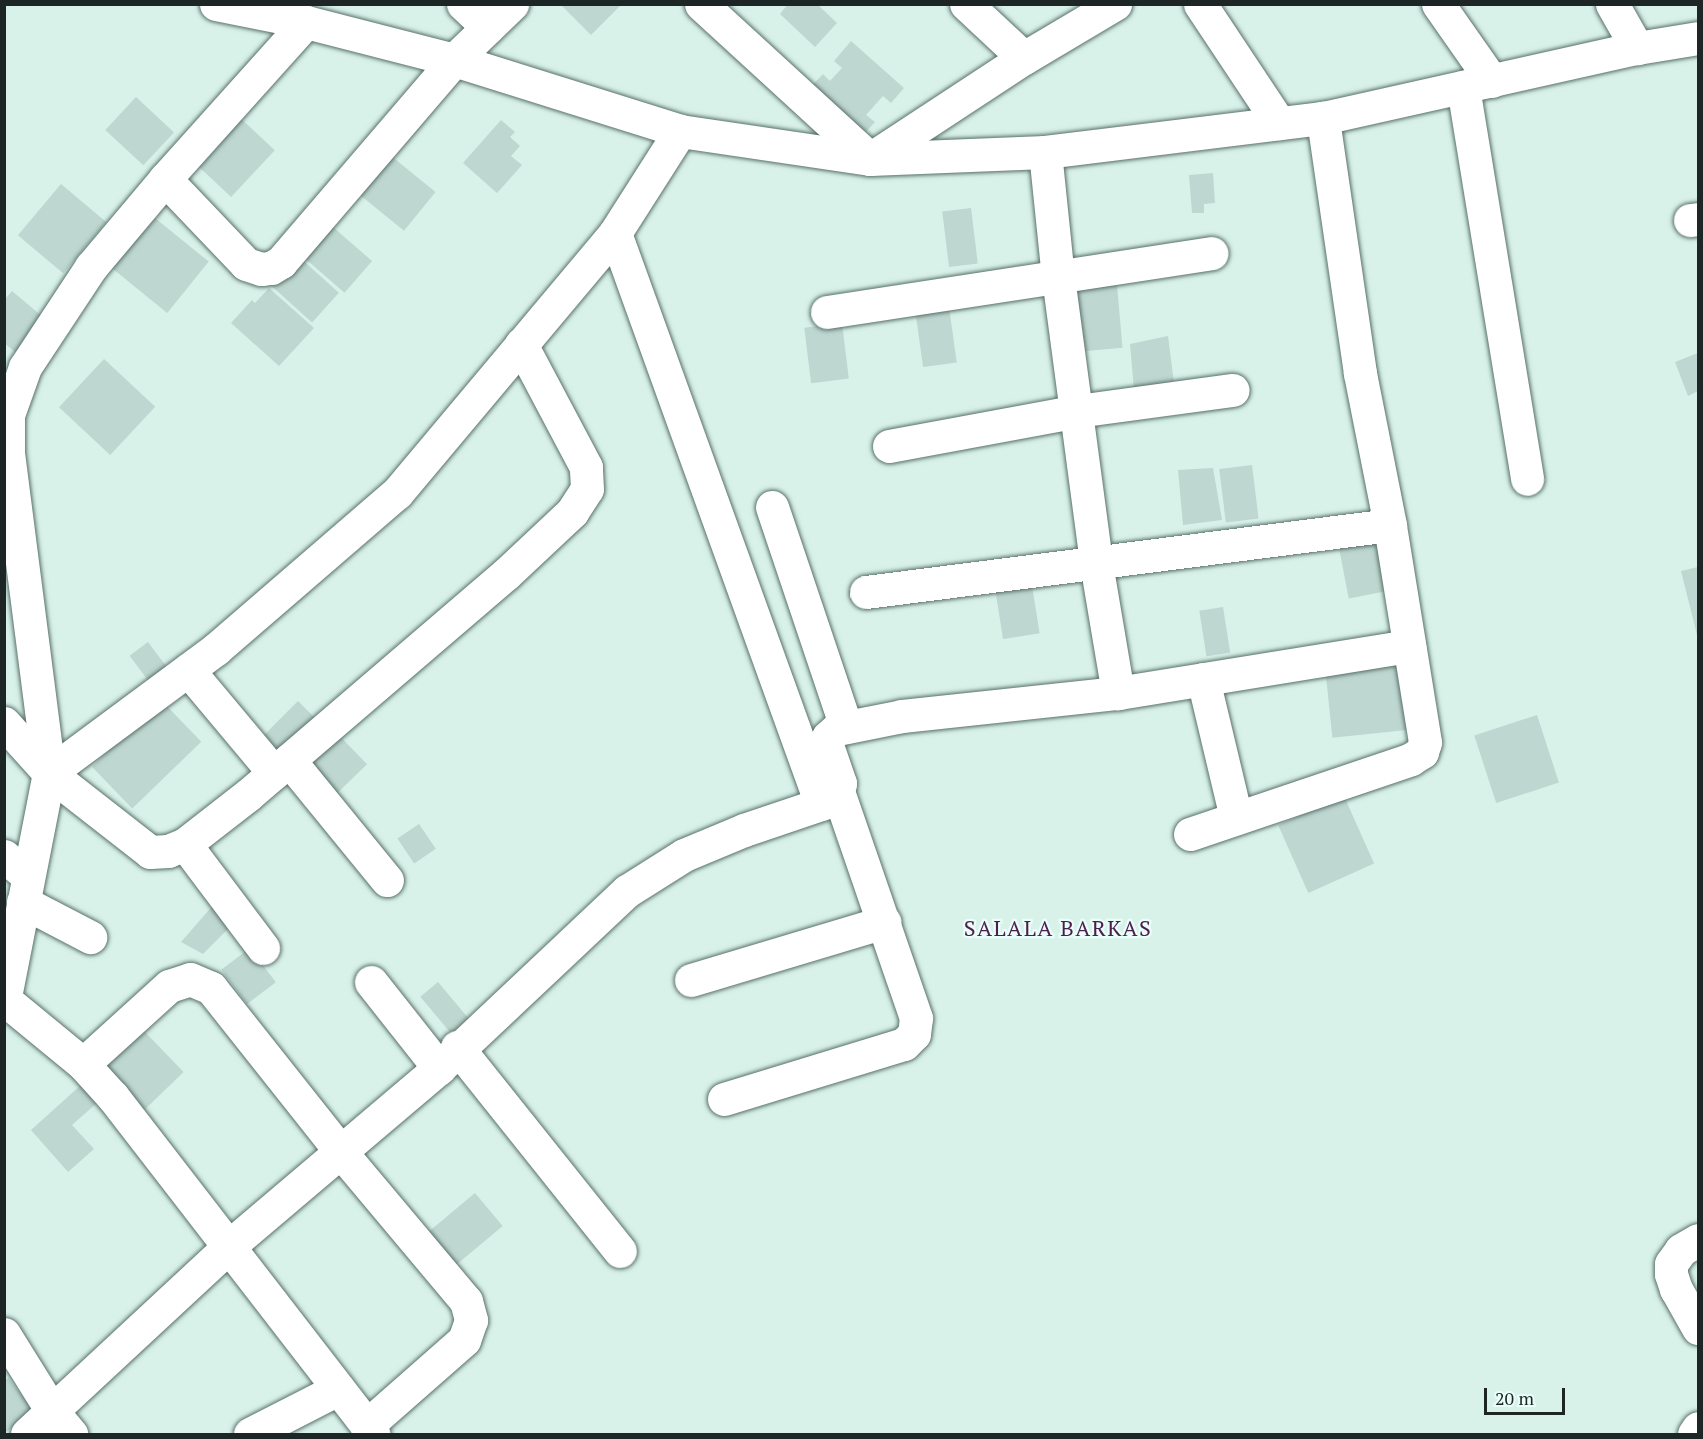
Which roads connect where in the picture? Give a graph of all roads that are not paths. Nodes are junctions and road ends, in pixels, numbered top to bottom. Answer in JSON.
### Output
{"nodes":[{"id":1,"x":216,"y":4,"type":"edge"},
{"id":2,"x":463,"y":4,"type":"edge"},
{"id":3,"x":512,"y":4,"type":"edge"},
{"id":4,"x":701,"y":4,"type":"edge"},
{"id":5,"x":966,"y":4,"type":"edge"},
{"id":6,"x":1115,"y":4,"type":"edge"},
{"id":7,"x":1200,"y":4,"type":"edge"},
{"id":8,"x":1438,"y":4,"type":"edge"},
{"id":9,"x":1612,"y":4,"type":"edge"},
{"id":10,"x":306,"y":22,"type":"junction"},
{"id":11,"x":488,"y":27,"type":"junction"},
{"id":12,"x":1698,"y":38,"type":"edge"},
{"id":13,"x":1637,"y":48,"type":"junction"},
{"id":14,"x":1024,"y":58,"type":"junction"},
{"id":15,"x":454,"y":60,"type":"junction"},
{"id":16,"x":1477,"y":84,"type":"junction"},
{"id":17,"x":1323,"y":118,"type":"junction"},
{"id":18,"x":1279,"y":123,"type":"junction"},
{"id":19,"x":680,"y":131,"type":"junction"},
{"id":20,"x":1045,"y":152,"type":"junction"},
{"id":21,"x":870,"y":159,"type":"junction"},
{"id":22,"x":165,"y":178,"type":"junction"},
{"id":23,"x":615,"y":233,"type":"junction"},
{"id":24,"x":1211,"y":253,"type":"dead end"},
{"id":25,"x":1058,"y":277,"type":"junction"},
{"id":26,"x":827,"y":312,"type":"dead end"},
{"id":27,"x":521,"y":344,"type":"junction"},
{"id":28,"x":1233,"y":390,"type":"dead end"},
{"id":29,"x":1077,"y":411,"type":"junction"},
{"id":30,"x":889,"y":446,"type":"dead end"},
{"id":31,"x":1527,"y":479,"type":"dead end"},
{"id":32,"x":772,"y":507,"type":"dead end"},
{"id":33,"x":1390,"y":525,"type":"junction"},
{"id":34,"x":1096,"y":563,"type":"junction"},
{"id":35,"x":15,"y":577,"type":"edge"},
{"id":36,"x":866,"y":592,"type":"dead end"},
{"id":37,"x":1409,"y":646,"type":"junction"},
{"id":38,"x":188,"y":670,"type":"junction"},
{"id":39,"x":1203,"y":679,"type":"junction"},
{"id":40,"x":1118,"y":693,"type":"junction"},
{"id":41,"x":4,"y":723,"type":"edge"},
{"id":42,"x":846,"y":727,"type":"junction"},
{"id":43,"x":282,"y":766,"type":"junction"},
{"id":44,"x":49,"y":773,"type":"junction"},
{"id":45,"x":829,"y":798,"type":"junction"},
{"id":46,"x":1236,"y":819,"type":"junction"},
{"id":47,"x":1190,"y":834,"type":"dead end"},
{"id":48,"x":185,"y":844,"type":"junction"},
{"id":49,"x":18,"y":878,"type":"edge"},
{"id":50,"x":387,"y":880,"type":"dead end"},
{"id":51,"x":884,"y":922,"type":"junction"},
{"id":52,"x":90,"y":937,"type":"dead end"},
{"id":53,"x":263,"y":948,"type":"dead end"},
{"id":54,"x":691,"y":980,"type":"dead end"},
{"id":55,"x":371,"y":982,"type":"dead end"},
{"id":56,"x":5,"y":1000,"type":"edge"},
{"id":57,"x":448,"y":1058,"type":"junction"},
{"id":58,"x":83,"y":1064,"type":"junction"},
{"id":59,"x":724,"y":1099,"type":"dead end"},
{"id":60,"x":340,"y":1151,"type":"junction"},
{"id":61,"x":1698,"y":1240,"type":"edge"},
{"id":62,"x":228,"y":1247,"type":"junction"},
{"id":63,"x":620,"y":1251,"type":"dead end"},
{"id":64,"x":1698,"y":1328,"type":"edge"},
{"id":65,"x":4,"y":1334,"type":"edge"},
{"id":66,"x":338,"y":1389,"type":"junction"},
{"id":67,"x":62,"y":1423,"type":"edge"},
{"id":68,"x":1698,"y":1428,"type":"edge"},
{"id":69,"x":369,"y":1430,"type":"edge"},
{"id":70,"x":27,"y":1434,"type":"edge"},
{"id":71,"x":250,"y":1434,"type":"edge"},
{"id":72,"x":1694,"y":1434,"type":"edge"}],
"edges":[{"from":1,"to":10,"type":"street"},
{"from":2,"to":11,"type":"street"},
{"from":3,"to":11,"type":"street"},
{"from":4,"to":21,"type":"street"},
{"from":5,"to":14,"type":"street"},
{"from":6,"to":14,"type":"street"},
{"from":7,"to":18,"type":"street"},
{"from":8,"to":16,"type":"street"},
{"from":9,"to":13,"type":"street"},
{"from":10,"to":15,"type":"street"},
{"from":10,"to":22,"type":"street"},
{"from":11,"to":15,"type":"street"},
{"from":12,"to":13,"type":"street"},
{"from":13,"to":16,"type":"street"},
{"from":14,"to":21,"type":"street"},
{"from":15,"to":19,"type":"street"},
{"from":15,"to":22,"type":"street"},
{"from":16,"to":17,"type":"street"},
{"from":16,"to":31,"type":"street"},
{"from":17,"to":18,"type":"street"},
{"from":17,"to":33,"type":"street"},
{"from":18,"to":20,"type":"street"},
{"from":19,"to":21,"type":"street"},
{"from":19,"to":23,"type":"street"},
{"from":20,"to":21,"type":"street"},
{"from":20,"to":25,"type":"street"},
{"from":22,"to":35,"type":"street"},
{"from":23,"to":27,"type":"street"},
{"from":23,"to":45,"type":"street"},
{"from":24,"to":25,"type":"street"},
{"from":25,"to":26,"type":"street"},
{"from":25,"to":29,"type":"street"},
{"from":27,"to":38,"type":"street"},
{"from":27,"to":43,"type":"street"},
{"from":28,"to":29,"type":"street"},
{"from":29,"to":30,"type":"street"},
{"from":29,"to":34,"type":"street"},
{"from":32,"to":42,"type":"street"},
{"from":33,"to":34,"type":"street"},
{"from":33,"to":37,"type":"street"},
{"from":34,"to":36,"type":"street"},
{"from":34,"to":40,"type":"street"},
{"from":35,"to":44,"type":"street"},
{"from":37,"to":39,"type":"street"},
{"from":37,"to":46,"type":"street"},
{"from":38,"to":43,"type":"street"},
{"from":38,"to":44,"type":"street"},
{"from":39,"to":40,"type":"street"},
{"from":39,"to":46,"type":"street"},
{"from":40,"to":42,"type":"street"},
{"from":41,"to":44,"type":"street"},
{"from":42,"to":45,"type":"street"},
{"from":43,"to":48,"type":"street"},
{"from":43,"to":50,"type":"street"},
{"from":44,"to":48,"type":"street"},
{"from":44,"to":49,"type":"street"},
{"from":45,"to":51,"type":"street"},
{"from":45,"to":57,"type":"street"},
{"from":46,"to":47,"type":"street"},
{"from":48,"to":53,"type":"street"},
{"from":49,"to":52,"type":"street"},
{"from":49,"to":56,"type":"street"},
{"from":51,"to":54,"type":"street"},
{"from":51,"to":59,"type":"street"},
{"from":55,"to":57,"type":"street"},
{"from":56,"to":58,"type":"street"},
{"from":57,"to":60,"type":"street"},
{"from":57,"to":63,"type":"street"},
{"from":58,"to":60,"type":"street"},
{"from":58,"to":62,"type":"street"},
{"from":60,"to":62,"type":"street"},
{"from":60,"to":69,"type":"street"},
{"from":61,"to":64,"type":"street"},
{"from":62,"to":66,"type":"street"},
{"from":62,"to":67,"type":"street"},
{"from":65,"to":67,"type":"street"},
{"from":66,"to":69,"type":"street"},
{"from":66,"to":71,"type":"street"},
{"from":67,"to":70,"type":"street"},
{"from":68,"to":72,"type":"street"}]}
